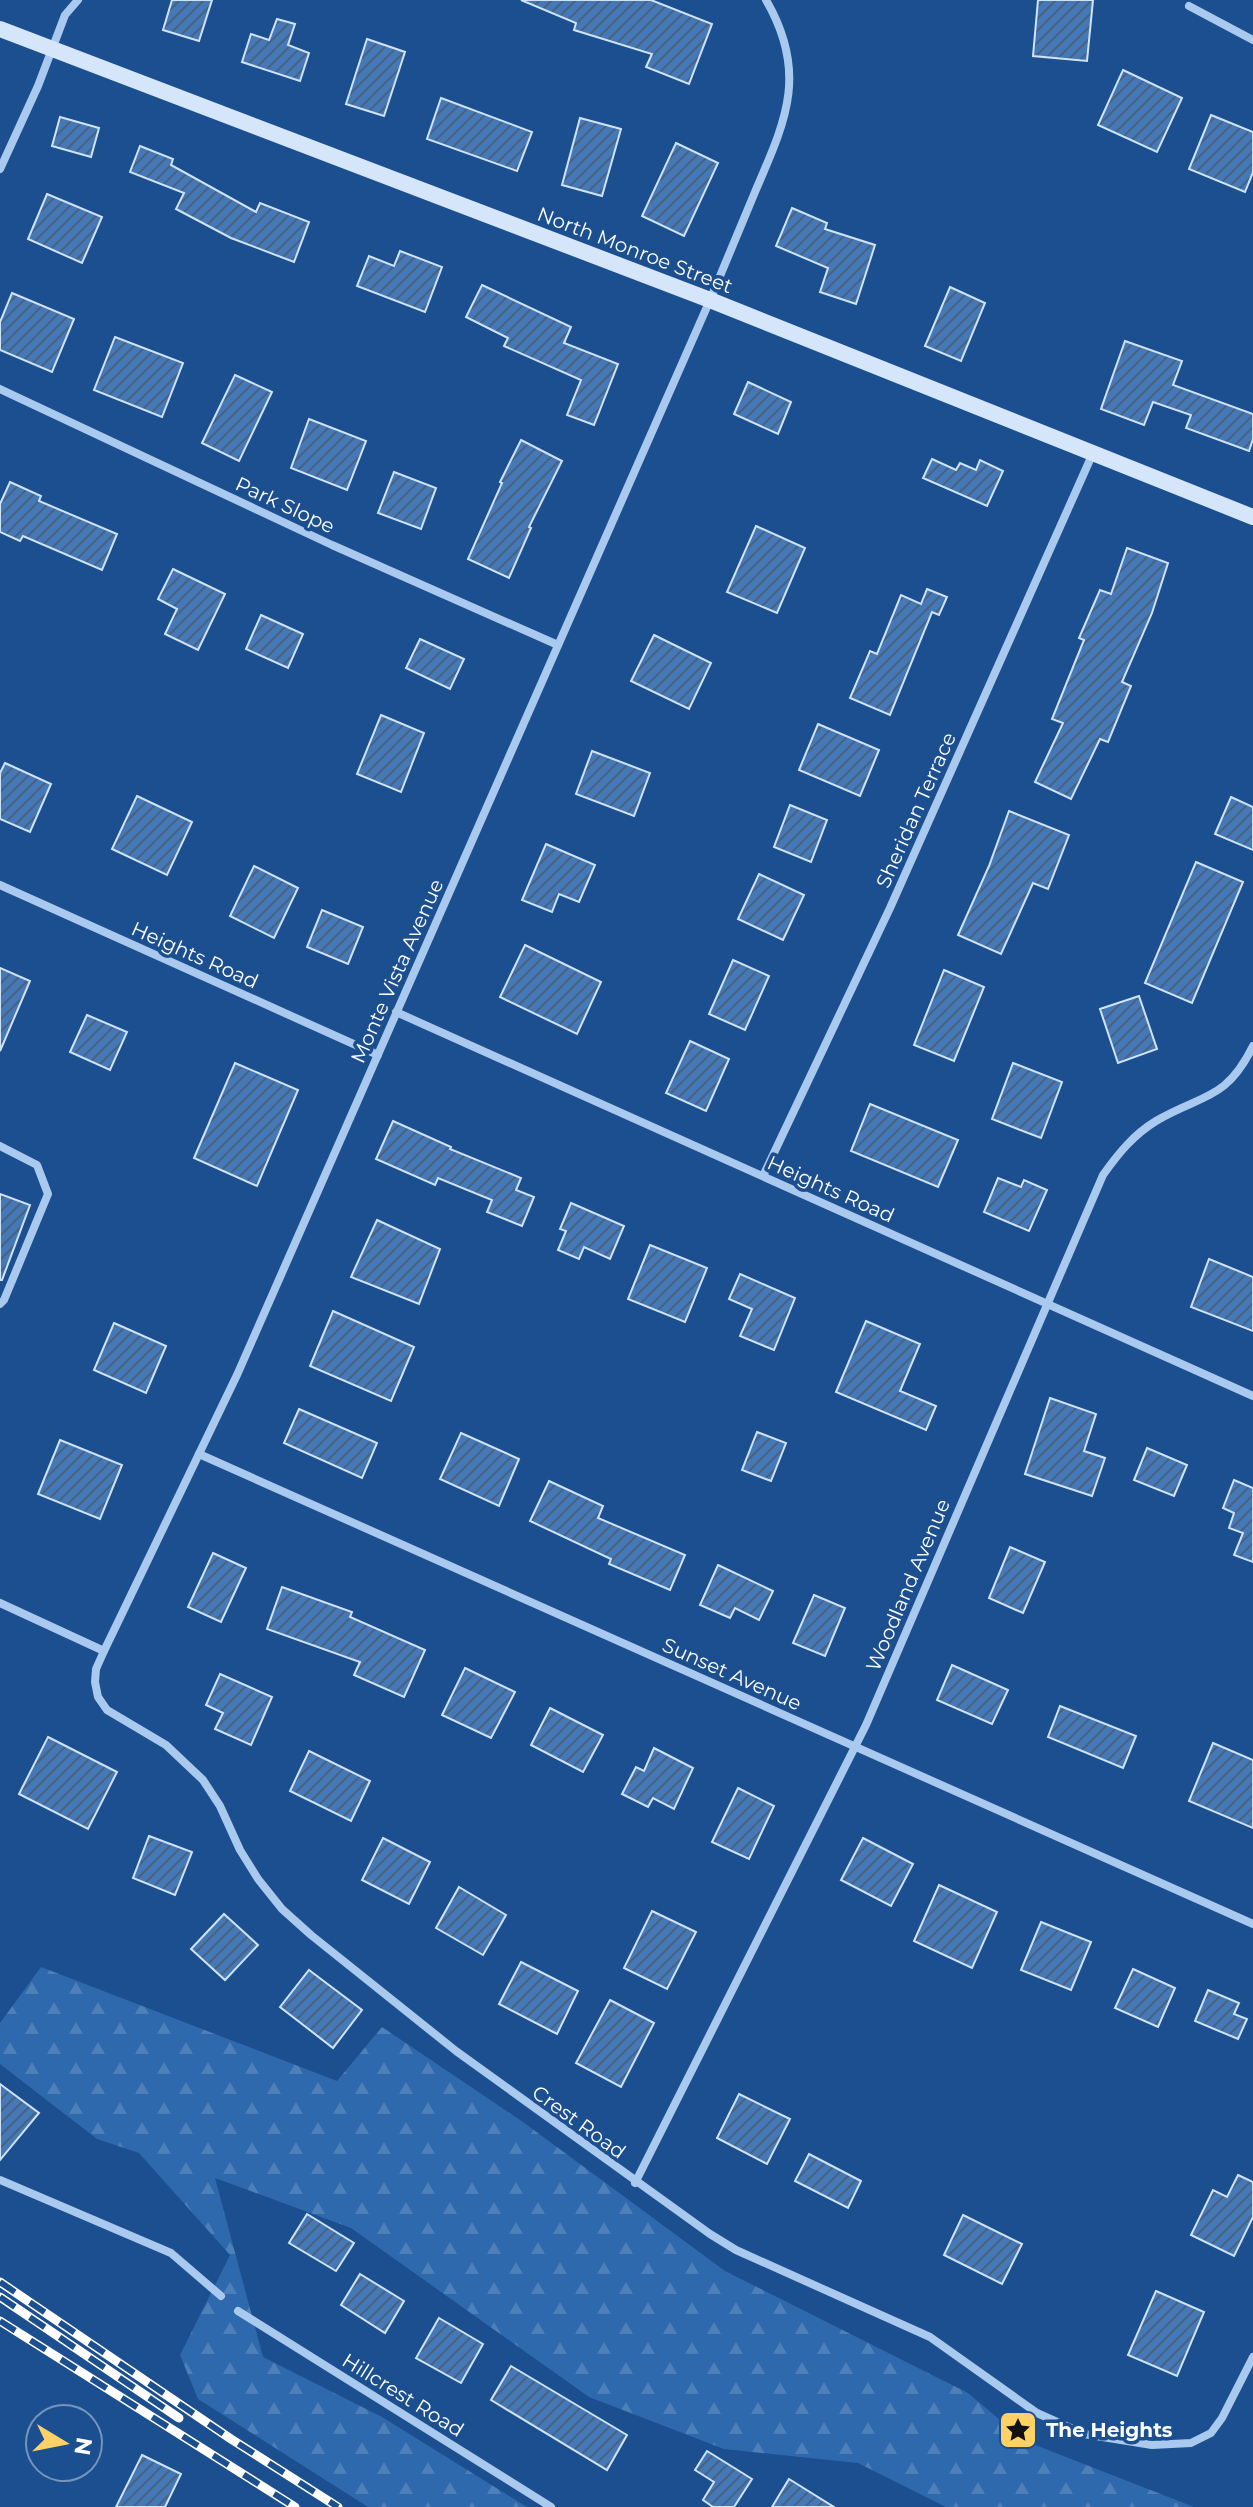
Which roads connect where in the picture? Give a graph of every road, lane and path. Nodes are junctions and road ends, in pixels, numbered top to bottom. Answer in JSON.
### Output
{"nodes":[{"id":1,"x":78,"y":0,"type":"edge"},
{"id":2,"x":766,"y":0,"type":"edge"},
{"id":3,"x":1189,"y":6,"type":"dead end"},
{"id":4,"x":0,"y":29,"type":"edge"},
{"id":5,"x":1253,"y":40,"type":"edge"},
{"id":6,"x":52,"y":49,"type":"junction"},
{"id":7,"x":0,"y":169,"type":"edge"},
{"id":8,"x":710,"y":300,"type":"junction"},
{"id":9,"x":0,"y":389,"type":"edge"},
{"id":10,"x":1093,"y":453,"type":"junction"},
{"id":11,"x":1253,"y":517,"type":"edge"},
{"id":12,"x":558,"y":645,"type":"junction"},
{"id":13,"x":0,"y":885,"type":"edge"},
{"id":14,"x":396,"y":1012,"type":"junction"},
{"id":15,"x":1253,"y":1046,"type":"edge"},
{"id":16,"x":378,"y":1055,"type":"junction"},
{"id":17,"x":0,"y":1146,"type":"edge"},
{"id":18,"x":763,"y":1176,"type":"junction"},
{"id":19,"x":0,"y":1304,"type":"edge"},
{"id":20,"x":1047,"y":1304,"type":"junction"},
{"id":21,"x":1253,"y":1396,"type":"edge"},
{"id":22,"x":199,"y":1454,"type":"junction"},
{"id":23,"x":0,"y":1603,"type":"edge"},
{"id":24,"x":104,"y":1651,"type":"junction"},
{"id":25,"x":855,"y":1746,"type":"junction"},
{"id":26,"x":1253,"y":1924,"type":"edge"},
{"id":27,"x":0,"y":2180,"type":"edge"},
{"id":28,"x":635,"y":2183,"type":"junction"},
{"id":29,"x":221,"y":2296,"type":"dead end"},
{"id":30,"x":238,"y":2311,"type":"dead end"},
{"id":31,"x":1253,"y":2357,"type":"edge"},
{"id":32,"x":551,"y":2507,"type":"edge"}],
"edges":[{"from":1,"to":6,"type":"street"},
{"from":2,"to":8,"type":"street","name":"Monte Vista Avenue"},
{"from":3,"to":5,"type":"street"},
{"from":4,"to":6,"type":"main road","name":"North Monroe Street"},
{"from":6,"to":7,"type":"street"},
{"from":6,"to":8,"type":"main road","name":"North Monroe Street"},
{"from":8,"to":10,"type":"main road","name":"North Monroe Street"},
{"from":8,"to":12,"type":"street","name":"Monte Vista Avenue"},
{"from":9,"to":12,"type":"street","name":"Park Slope"},
{"from":10,"to":11,"type":"main road","name":"North Monroe Street"},
{"from":10,"to":18,"type":"street","name":"Sheridan Terrace"},
{"from":12,"to":14,"type":"street","name":"Monte Vista Avenue"},
{"from":13,"to":16,"type":"street","name":"Heights Road"},
{"from":14,"to":16,"type":"street","name":"Monte Vista Avenue"},
{"from":14,"to":18,"type":"street","name":"Heights Road"},
{"from":15,"to":20,"type":"street","name":"Woodland Avenue"},
{"from":16,"to":22,"type":"street","name":"Monte Vista Avenue"},
{"from":17,"to":19,"type":"street"},
{"from":18,"to":20,"type":"street","name":"Heights Road"},
{"from":20,"to":21,"type":"street","name":"Heights Road"},
{"from":20,"to":25,"type":"street","name":"Woodland Avenue"},
{"from":22,"to":24,"type":"street","name":"Monte Vista Avenue"},
{"from":22,"to":25,"type":"street","name":"Sunset Avenue"},
{"from":23,"to":24,"type":"street"},
{"from":24,"to":28,"type":"street","name":"Crest Road"},
{"from":25,"to":26,"type":"street","name":"Sunset Avenue"},
{"from":25,"to":28,"type":"street","name":"Woodland Avenue"},
{"from":27,"to":29,"type":"street"},
{"from":28,"to":31,"type":"street","name":"Crest Road"},
{"from":30,"to":32,"type":"street","name":"Hillcrest Road"}]}
